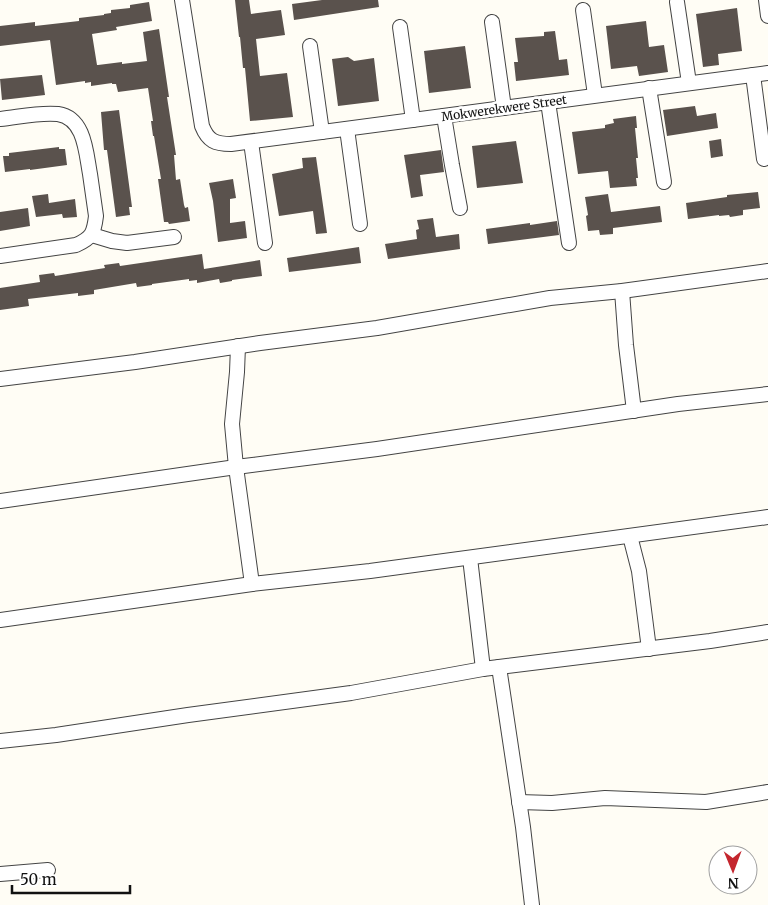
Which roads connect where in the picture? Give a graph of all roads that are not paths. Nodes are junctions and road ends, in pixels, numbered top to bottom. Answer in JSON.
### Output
{"nodes":[{"id":1,"x":182,"y":0,"type":"edge"},
{"id":2,"x":766,"y":0,"type":"edge"},
{"id":3,"x":677,"y":2,"type":"dead end"},
{"id":4,"x":583,"y":10,"type":"dead end"},
{"id":5,"x":768,"y":16,"type":"edge"},
{"id":6,"x":492,"y":22,"type":"dead end"},
{"id":7,"x":400,"y":27,"type":"dead end"},
{"id":8,"x":310,"y":46,"type":"dead end"},
{"id":9,"x":768,"y":73,"type":"edge"},
{"id":10,"x":752,"y":75,"type":"junction"},
{"id":11,"x":689,"y":83,"type":"junction"},
{"id":12,"x":650,"y":88,"type":"junction"},
{"id":13,"x":595,"y":95,"type":"junction"},
{"id":14,"x":548,"y":102,"type":"junction"},
{"id":15,"x":504,"y":108,"type":"junction"},
{"id":16,"x":444,"y":116,"type":"junction"},
{"id":17,"x":0,"y":119,"type":"edge"},
{"id":18,"x":412,"y":120,"type":"junction"},
{"id":19,"x":348,"y":129,"type":"junction"},
{"id":20,"x":322,"y":132,"type":"junction"},
{"id":21,"x":251,"y":142,"type":"junction"},
{"id":22,"x":764,"y":159,"type":"dead end"},
{"id":23,"x":664,"y":182,"type":"dead end"},
{"id":24,"x":460,"y":208,"type":"dead end"},
{"id":25,"x":360,"y":224,"type":"dead end"},
{"id":26,"x":92,"y":235,"type":"junction"},
{"id":27,"x":174,"y":237,"type":"dead end"},
{"id":28,"x":265,"y":243,"type":"dead end"},
{"id":29,"x":569,"y":243,"type":"dead end"},
{"id":30,"x":0,"y":256,"type":"edge"},
{"id":31,"x":768,"y":271,"type":"edge"},
{"id":32,"x":622,"y":291,"type":"junction"},
{"id":33,"x":238,"y":346,"type":"junction"},
{"id":34,"x":0,"y":378,"type":"edge"},
{"id":35,"x":768,"y":394,"type":"edge"},
{"id":36,"x":634,"y":411,"type":"junction"},
{"id":37,"x":236,"y":467,"type":"junction"},
{"id":38,"x":0,"y":501,"type":"edge"},
{"id":39,"x":768,"y":517,"type":"edge"},
{"id":40,"x":630,"y":536,"type":"junction"},
{"id":41,"x":470,"y":558,"type":"junction"},
{"id":42,"x":252,"y":584,"type":"junction"},
{"id":43,"x":0,"y":620,"type":"edge"},
{"id":44,"x":768,"y":632,"type":"edge"},
{"id":45,"x":649,"y":649,"type":"junction"},
{"id":46,"x":499,"y":667,"type":"junction"},
{"id":47,"x":483,"y":668,"type":"junction"},
{"id":48,"x":0,"y":741,"type":"edge"},
{"id":49,"x":768,"y":792,"type":"edge"},
{"id":50,"x":519,"y":802,"type":"junction"},
{"id":51,"x":48,"y":870,"type":"dead end"},
{"id":52,"x":0,"y":874,"type":"edge"},
{"id":53,"x":532,"y":905,"type":"edge"}],
"edges":[{"from":1,"to":21,"type":"street","name":"Mokwerekwere Street"},
{"from":2,"to":5,"type":"street"},
{"from":3,"to":11,"type":"street"},
{"from":4,"to":13,"type":"street"},
{"from":6,"to":15,"type":"street"},
{"from":7,"to":18,"type":"street"},
{"from":8,"to":20,"type":"street"},
{"from":9,"to":10,"type":"street","name":"Mokwerekwere Street"},
{"from":10,"to":11,"type":"street","name":"Mokwerekwere Street"},
{"from":10,"to":22,"type":"street"},
{"from":11,"to":12,"type":"street","name":"Mokwerekwere Street"},
{"from":12,"to":13,"type":"street","name":"Mokwerekwere Street"},
{"from":12,"to":23,"type":"street"},
{"from":13,"to":14,"type":"street","name":"Mokwerekwere Street"},
{"from":14,"to":15,"type":"street","name":"Mokwerekwere Street"},
{"from":14,"to":29,"type":"street"},
{"from":15,"to":16,"type":"street","name":"Mokwerekwere Street"},
{"from":16,"to":18,"type":"street","name":"Mokwerekwere Street"},
{"from":16,"to":24,"type":"street"},
{"from":17,"to":26,"type":"street"},
{"from":18,"to":19,"type":"street","name":"Mokwerekwere Street"},
{"from":19,"to":20,"type":"street","name":"Mokwerekwere Street"},
{"from":19,"to":25,"type":"street"},
{"from":20,"to":21,"type":"street","name":"Mokwerekwere Street"},
{"from":21,"to":28,"type":"street"},
{"from":26,"to":27,"type":"street"},
{"from":26,"to":30,"type":"street"},
{"from":31,"to":32,"type":"street"},
{"from":32,"to":33,"type":"street"},
{"from":32,"to":36,"type":"street"},
{"from":33,"to":34,"type":"street"},
{"from":33,"to":37,"type":"street"},
{"from":35,"to":36,"type":"street"},
{"from":36,"to":37,"type":"street"},
{"from":37,"to":38,"type":"street"},
{"from":37,"to":42,"type":"street"},
{"from":39,"to":40,"type":"street"},
{"from":40,"to":41,"type":"street"},
{"from":40,"to":45,"type":"street"},
{"from":41,"to":42,"type":"street"},
{"from":41,"to":47,"type":"street"},
{"from":42,"to":43,"type":"street"},
{"from":44,"to":45,"type":"street"},
{"from":45,"to":46,"type":"street"},
{"from":46,"to":47,"type":"street"},
{"from":46,"to":50,"type":"street"},
{"from":47,"to":48,"type":"street"},
{"from":49,"to":50,"type":"street"},
{"from":50,"to":53,"type":"street"},
{"from":51,"to":52,"type":"street"}]}
